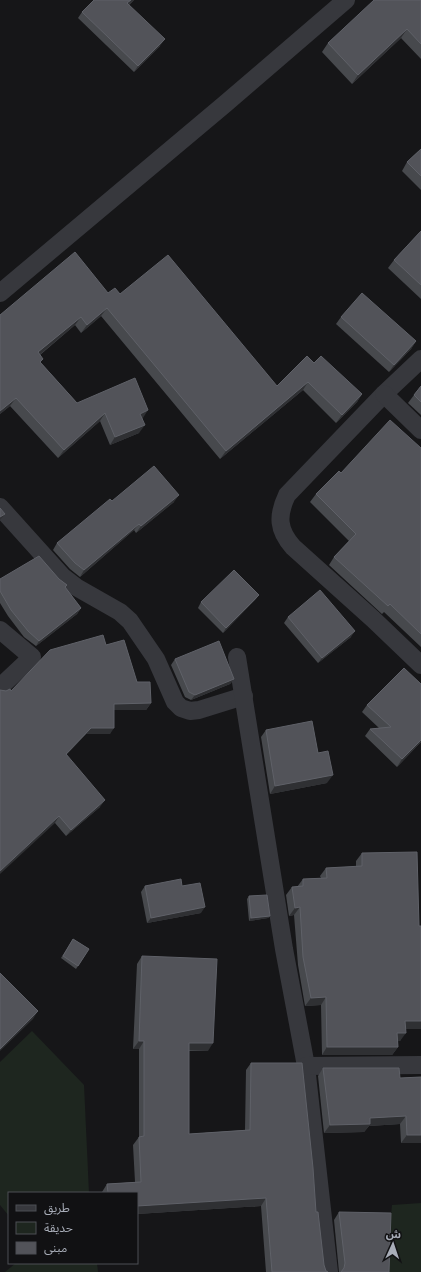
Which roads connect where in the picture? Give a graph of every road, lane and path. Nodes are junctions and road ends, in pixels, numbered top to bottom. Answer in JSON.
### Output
{"nodes":[{"id":1,"x":346,"y":0,"type":"edge"},
{"id":2,"x":0,"y":293,"type":"edge"},
{"id":3,"x":421,"y":359,"type":"edge"},
{"id":4,"x":384,"y":394,"type":"junction"},
{"id":5,"x":421,"y":430,"type":"edge"},
{"id":6,"x":0,"y":507,"type":"edge"},
{"id":7,"x":0,"y":630,"type":"edge"},
{"id":8,"x":237,"y":657,"type":"dead end"},
{"id":9,"x":421,"y":664,"type":"edge"},
{"id":10,"x":0,"y":687,"type":"edge"},
{"id":11,"x":244,"y":696,"type":"junction"},
{"id":12,"x":421,"y":1065,"type":"edge"},
{"id":13,"x":306,"y":1066,"type":"junction"},
{"id":14,"x":329,"y":1272,"type":"edge"}],
"edges":[{"from":1,"to":2,"type":"street"},
{"from":3,"to":4,"type":"street"},
{"from":4,"to":5,"type":"street"},
{"from":4,"to":9,"type":"street"},
{"from":6,"to":11,"type":"street"},
{"from":7,"to":10,"type":"street"},
{"from":8,"to":11,"type":"street"},
{"from":11,"to":13,"type":"street"},
{"from":12,"to":13,"type":"street"},
{"from":13,"to":14,"type":"street"}]}
